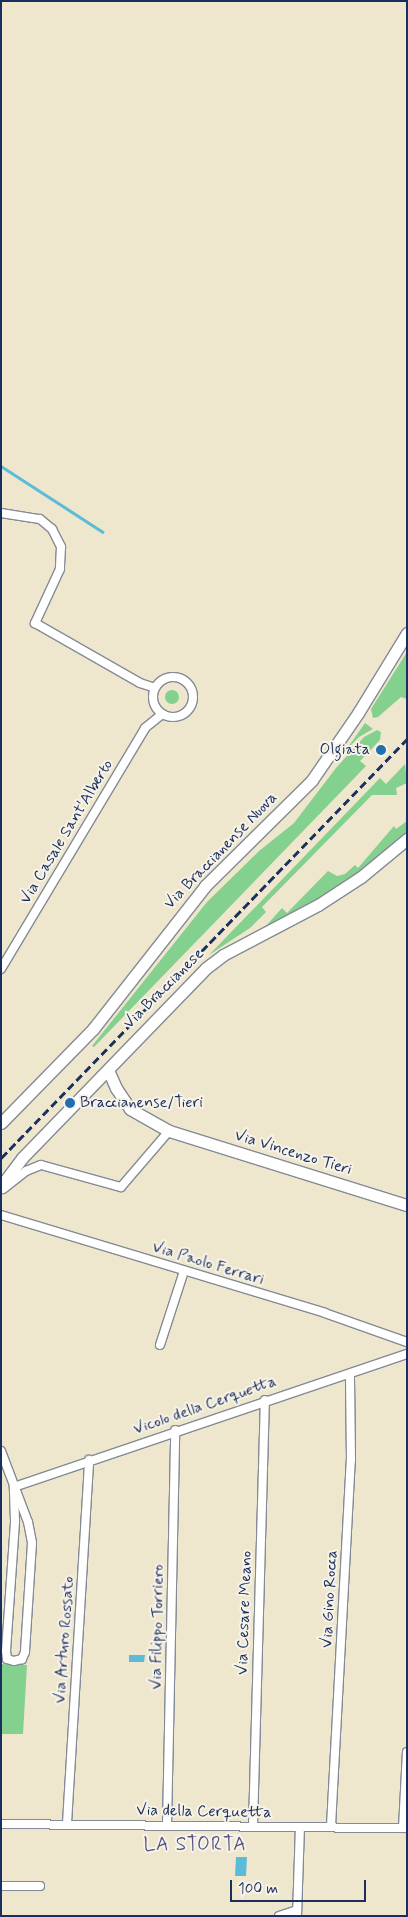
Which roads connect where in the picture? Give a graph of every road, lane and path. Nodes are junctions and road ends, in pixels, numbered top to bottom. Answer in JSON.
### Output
{"nodes":[{"id":1,"x":1,"y":513,"type":"edge"},
{"id":2,"x":407,"y":632,"type":"edge"},
{"id":3,"x":155,"y":688,"type":"junction"},
{"id":4,"x":162,"y":714,"type":"junction"},
{"id":5,"x":407,"y":839,"type":"edge"},
{"id":6,"x":1,"y":969,"type":"edge"},
{"id":7,"x":108,"y":1070,"type":"junction"},
{"id":8,"x":1,"y":1123,"type":"edge"},
{"id":9,"x":169,"y":1131,"type":"junction"},
{"id":10,"x":1,"y":1186,"type":"edge"},
{"id":11,"x":1,"y":1190,"type":"edge"},
{"id":12,"x":407,"y":1205,"type":"edge"},
{"id":13,"x":1,"y":1215,"type":"edge"},
{"id":14,"x":184,"y":1271,"type":"junction"},
{"id":15,"x":407,"y":1342,"type":"edge"},
{"id":16,"x":160,"y":1345,"type":"dead end"},
{"id":17,"x":407,"y":1354,"type":"edge"},
{"id":18,"x":350,"y":1374,"type":"junction"},
{"id":19,"x":265,"y":1400,"type":"junction"},
{"id":20,"x":175,"y":1430,"type":"junction"},
{"id":21,"x":1,"y":1451,"type":"edge"},
{"id":22,"x":90,"y":1460,"type":"junction"},
{"id":23,"x":14,"y":1486,"type":"junction"},
{"id":24,"x":407,"y":1752,"type":"edge"},
{"id":25,"x":67,"y":1823,"type":"junction"},
{"id":26,"x":1,"y":1824,"type":"edge"},
{"id":27,"x":167,"y":1825,"type":"junction"},
{"id":28,"x":253,"y":1826,"type":"junction"},
{"id":29,"x":331,"y":1826,"type":"junction"},
{"id":30,"x":300,"y":1827,"type":"junction"},
{"id":31,"x":405,"y":1828,"type":"edge"},
{"id":32,"x":1,"y":1886,"type":"edge"},
{"id":33,"x":40,"y":1886,"type":"dead end"},
{"id":34,"x":297,"y":1913,"type":"edge"},
{"id":35,"x":280,"y":1916,"type":"edge"}],
"edges":[{"from":1,"to":3,"type":"street"},
{"from":2,"to":8,"type":"street","name":"Via Braccianense Nuova"},
{"from":3,"to":4,"type":"street"},
{"from":3,"to":4,"type":"street"},
{"from":4,"to":6,"type":"street","name":"Via Casale Sant'Alberto"},
{"from":5,"to":7,"type":"street","name":"Via Braccianese"},
{"from":7,"to":9,"type":"street","name":"Via Vincenzo Tieri"},
{"from":7,"to":10,"type":"street","name":"Via Braccianese"},
{"from":9,"to":11,"type":"street"},
{"from":9,"to":12,"type":"street","name":"Via Vincenzo Tieri"},
{"from":13,"to":14,"type":"street","name":"Via Paolo Ferrari"},
{"from":14,"to":15,"type":"street","name":"Via Paolo Ferrari"},
{"from":14,"to":16,"type":"street"},
{"from":17,"to":18,"type":"street","name":"Vicolo della Cerquetta"},
{"from":18,"to":19,"type":"street","name":"Vicolo della Cerquetta"},
{"from":18,"to":29,"type":"street","name":"Via Gino Rocca"},
{"from":19,"to":20,"type":"street","name":"Vicolo della Cerquetta"},
{"from":19,"to":28,"type":"street","name":"Via Cesare Meano"},
{"from":20,"to":22,"type":"street","name":"Vicolo della Cerquetta"},
{"from":20,"to":27,"type":"street","name":"Via Filippo Torriero"},
{"from":21,"to":23,"type":"street"},
{"from":22,"to":23,"type":"street","name":"Vicolo della Cerquetta"},
{"from":22,"to":25,"type":"street","name":"Via Arturo Rossato"},
{"from":23,"to":23,"type":"street"},
{"from":24,"to":31,"type":"street"},
{"from":25,"to":26,"type":"street","name":"Via della Cerquetta"},
{"from":25,"to":27,"type":"street","name":"Via della Cerquetta"},
{"from":27,"to":28,"type":"street","name":"Via della Cerquetta"},
{"from":28,"to":30,"type":"street","name":"Via della Cerquetta"},
{"from":29,"to":30,"type":"street","name":"Via della Cerquetta"},
{"from":29,"to":31,"type":"street","name":"Via della Cerquetta"},
{"from":30,"to":34,"type":"street"},
{"from":32,"to":33,"type":"street"},
{"from":34,"to":35,"type":"street"}]}
